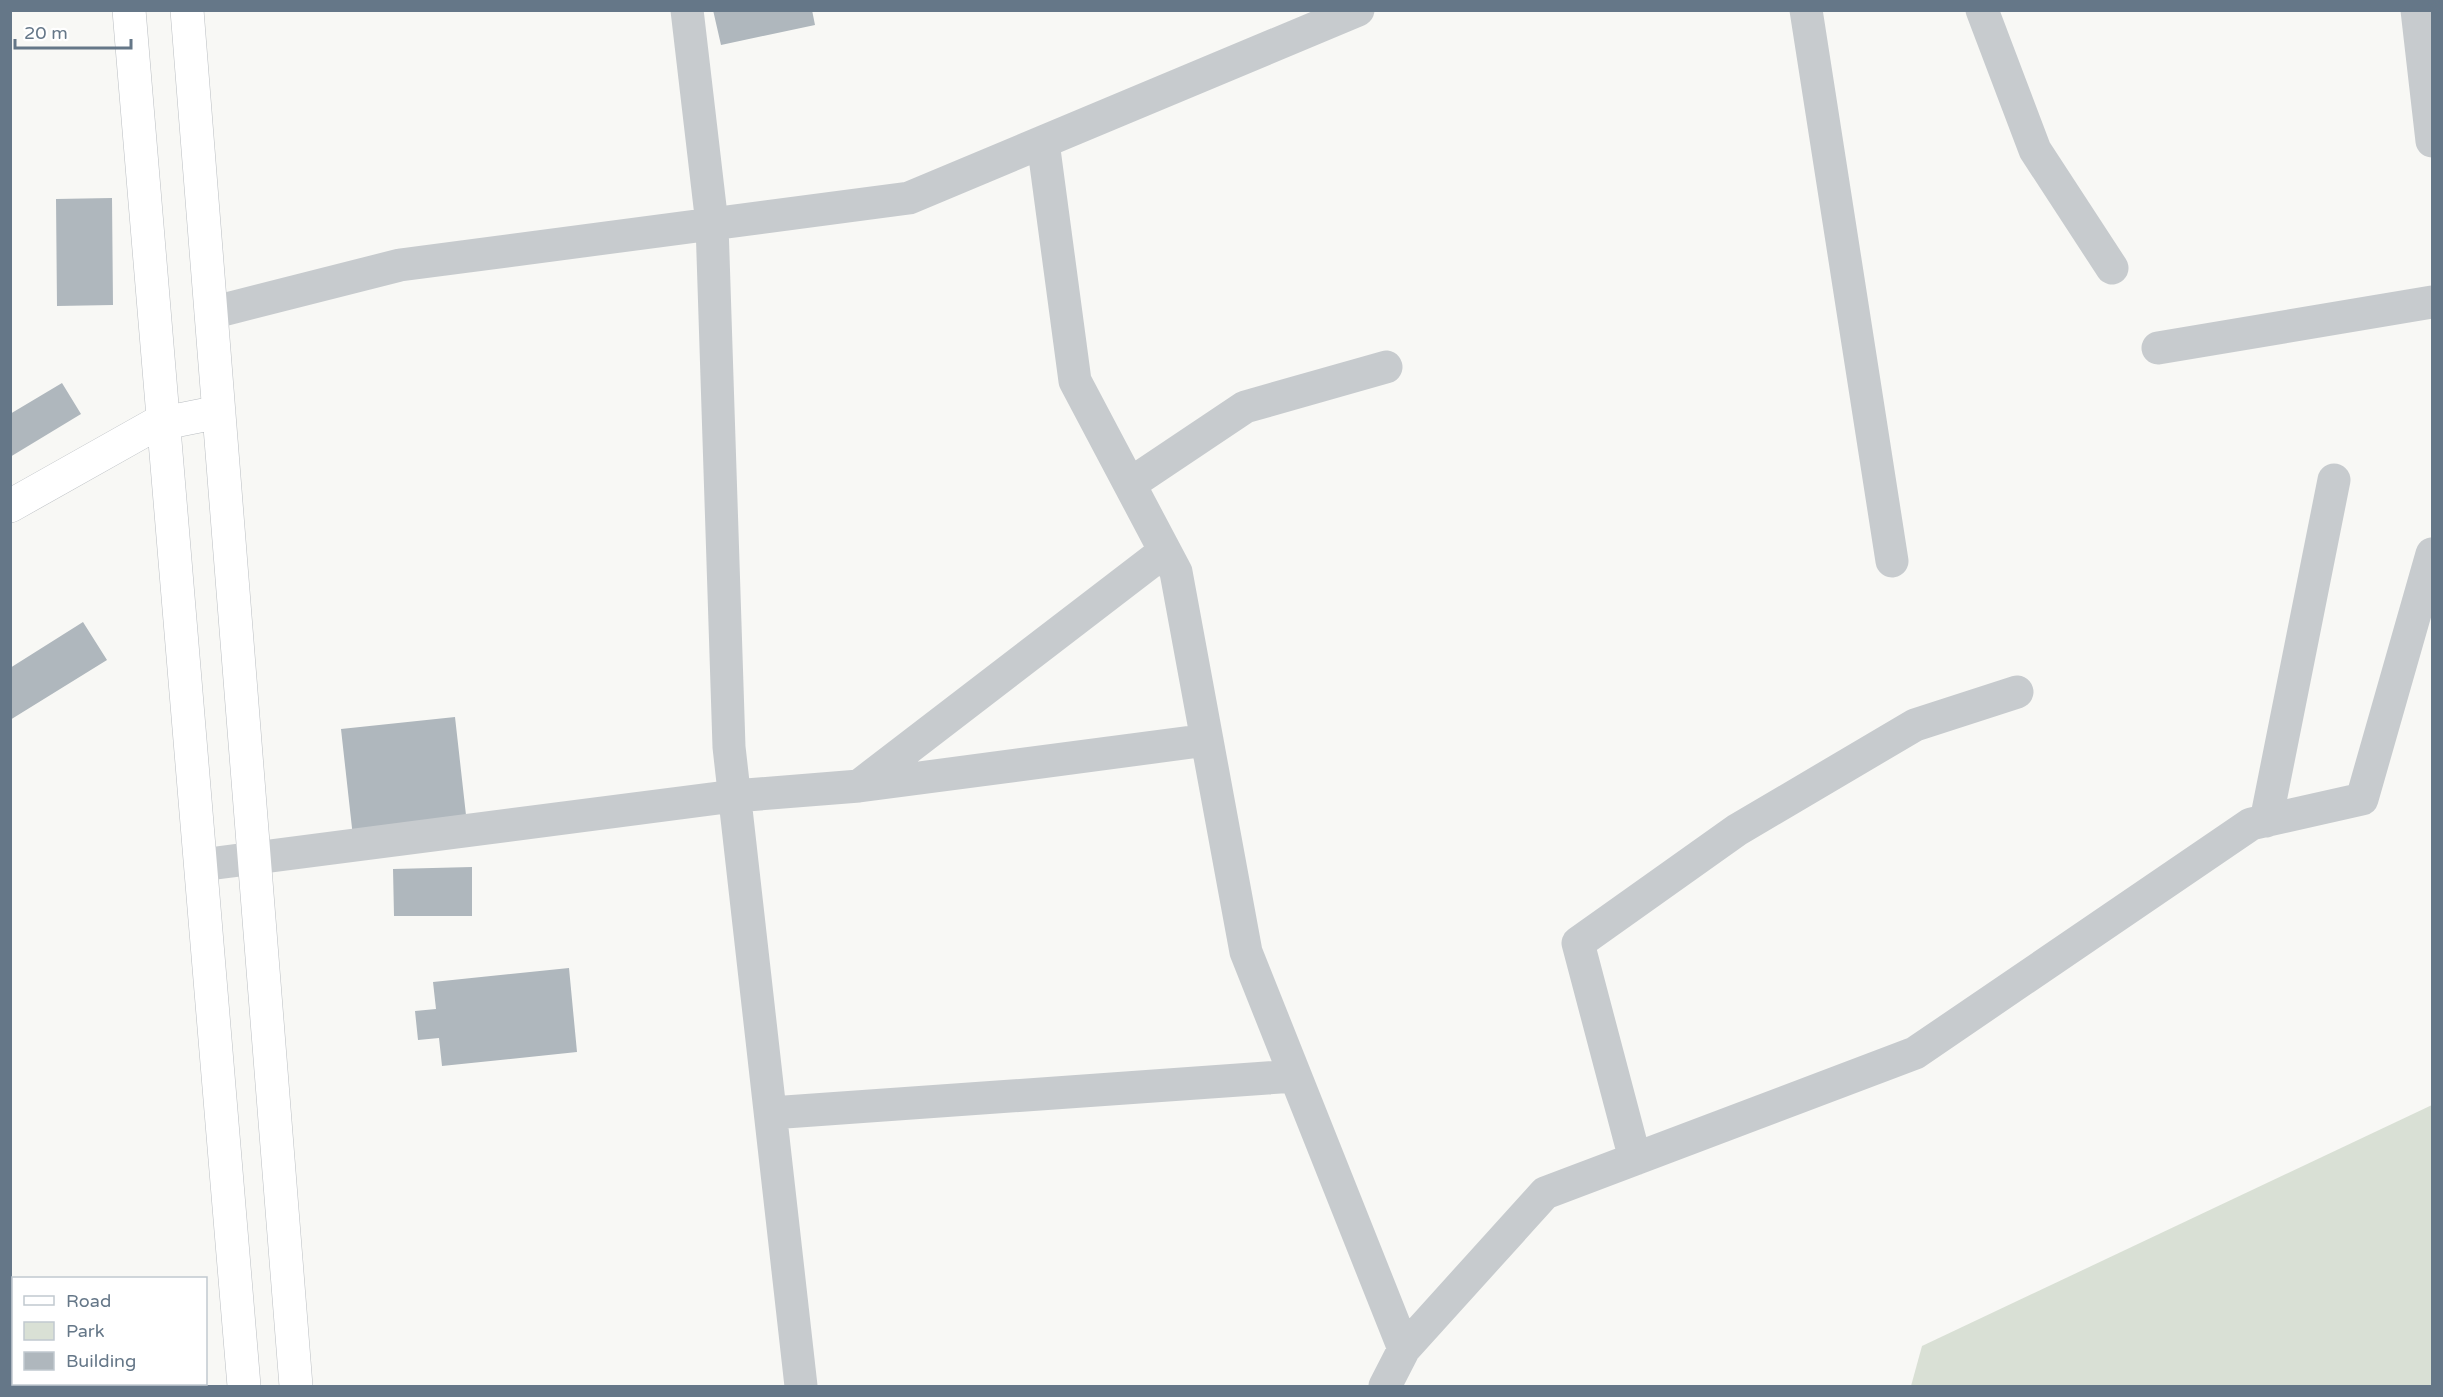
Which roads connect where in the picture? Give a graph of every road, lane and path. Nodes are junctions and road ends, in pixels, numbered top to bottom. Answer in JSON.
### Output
{"nodes":[{"id":1,"x":129,"y":10,"type":"edge"},
{"id":2,"x":187,"y":10,"type":"edge"},
{"id":3,"x":687,"y":10,"type":"edge"},
{"id":4,"x":1358,"y":10,"type":"edge"},
{"id":5,"x":1806,"y":10,"type":"edge"},
{"id":6,"x":1982,"y":10,"type":"edge"},
{"id":7,"x":2417,"y":10,"type":"edge"},
{"id":8,"x":2433,"y":141,"type":"edge"},
{"id":9,"x":1043,"y":142,"type":"junction"},
{"id":10,"x":712,"y":224,"type":"junction"},
{"id":11,"x":2112,"y":268,"type":"dead end"},
{"id":12,"x":2433,"y":302,"type":"edge"},
{"id":13,"x":211,"y":313,"type":"junction"},
{"id":14,"x":2158,"y":348,"type":"dead end"},
{"id":15,"x":1386,"y":367,"type":"dead end"},
{"id":16,"x":219,"y":412,"type":"junction"},
{"id":17,"x":164,"y":423,"type":"junction"},
{"id":18,"x":2334,"y":480,"type":"dead end"},
{"id":19,"x":1130,"y":484,"type":"junction"},
{"id":20,"x":10,"y":506,"type":"edge"},
{"id":21,"x":1165,"y":550,"type":"junction"},
{"id":22,"x":2433,"y":554,"type":"edge"},
{"id":23,"x":1892,"y":561,"type":"dead end"},
{"id":24,"x":2017,"y":692,"type":"dead end"},
{"id":25,"x":1207,"y":740,"type":"junction"},
{"id":26,"x":859,"y":786,"type":"junction"},
{"id":27,"x":734,"y":796,"type":"junction"},
{"id":28,"x":2266,"y":821,"type":"junction"},
{"id":29,"x":254,"y":858,"type":"junction"},
{"id":30,"x":201,"y":865,"type":"junction"},
{"id":31,"x":1295,"y":1076,"type":"junction"},
{"id":32,"x":771,"y":1113,"type":"junction"},
{"id":33,"x":1635,"y":1159,"type":"junction"},
{"id":34,"x":1404,"y":1349,"type":"junction"},
{"id":35,"x":244,"y":1386,"type":"edge"},
{"id":36,"x":296,"y":1386,"type":"edge"},
{"id":37,"x":801,"y":1386,"type":"edge"},
{"id":38,"x":1385,"y":1386,"type":"edge"}],
"edges":[{"from":1,"to":17,"type":"main road"},
{"from":2,"to":13,"type":"main road"},
{"from":3,"to":10,"type":"street"},
{"from":4,"to":9,"type":"street"},
{"from":5,"to":23,"type":"street"},
{"from":6,"to":11,"type":"street"},
{"from":7,"to":8,"type":"street"},
{"from":9,"to":10,"type":"street"},
{"from":9,"to":19,"type":"street"},
{"from":10,"to":13,"type":"street"},
{"from":10,"to":27,"type":"street"},
{"from":12,"to":14,"type":"street"},
{"from":13,"to":16,"type":"main road"},
{"from":15,"to":19,"type":"street"},
{"from":16,"to":17,"type":"main road"},
{"from":16,"to":29,"type":"main road"},
{"from":17,"to":20,"type":"main road"},
{"from":17,"to":30,"type":"main road"},
{"from":18,"to":28,"type":"street"},
{"from":19,"to":21,"type":"street"},
{"from":21,"to":25,"type":"street"},
{"from":21,"to":26,"type":"street"},
{"from":22,"to":28,"type":"street"},
{"from":24,"to":33,"type":"street"},
{"from":25,"to":26,"type":"street"},
{"from":25,"to":31,"type":"street"},
{"from":26,"to":27,"type":"street"},
{"from":27,"to":29,"type":"street"},
{"from":27,"to":32,"type":"street"},
{"from":28,"to":33,"type":"street"},
{"from":29,"to":30,"type":"street"},
{"from":29,"to":36,"type":"main road"},
{"from":30,"to":35,"type":"main road"},
{"from":31,"to":32,"type":"street"},
{"from":31,"to":34,"type":"street"},
{"from":32,"to":37,"type":"street"},
{"from":33,"to":34,"type":"street"},
{"from":34,"to":38,"type":"street"}]}
